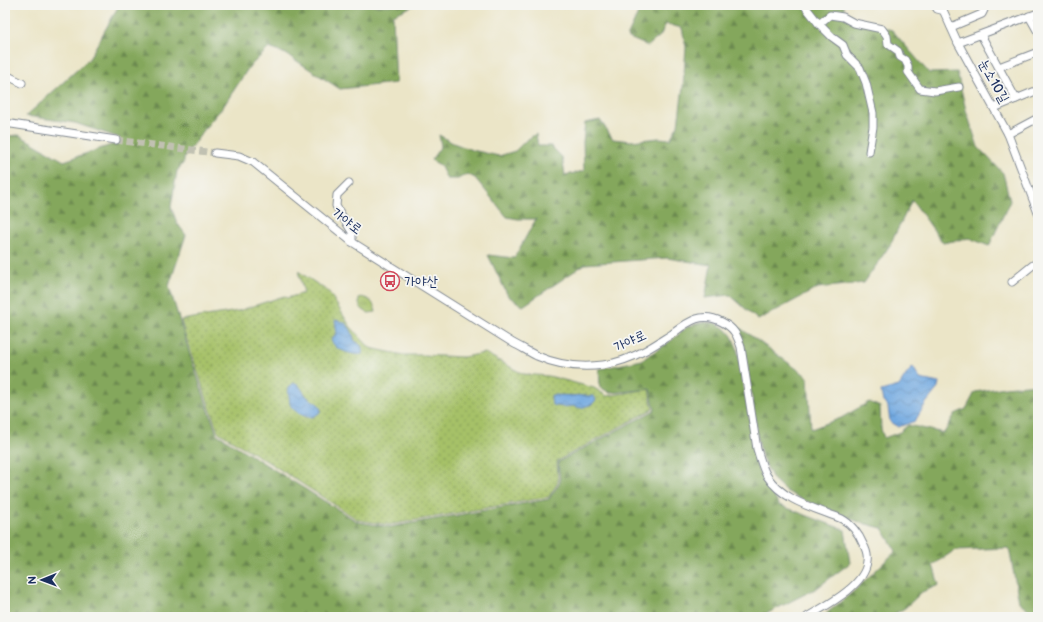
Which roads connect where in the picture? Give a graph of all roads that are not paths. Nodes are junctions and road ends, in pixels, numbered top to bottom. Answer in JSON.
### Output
{"nodes":[{"id":1,"x":804,"y":5,"type":"edge"},
{"id":2,"x":935,"y":5,"type":"edge"},
{"id":3,"x":982,"y":5,"type":"edge"},
{"id":4,"x":944,"y":7,"type":"edge"},
{"id":5,"x":1038,"y":12,"type":"edge"},
{"id":6,"x":1029,"y":16,"type":"junction"},
{"id":7,"x":819,"y":24,"type":"junction"},
{"id":8,"x":952,"y":27,"type":"junction"},
{"id":9,"x":1038,"y":32,"type":"edge"},
{"id":10,"x":981,"y":35,"type":"junction"},
{"id":11,"x":958,"y":43,"type":"junction"},
{"id":12,"x":1038,"y":52,"type":"edge"},
{"id":13,"x":999,"y":67,"type":"junction"},
{"id":14,"x":5,"y":76,"type":"edge"},
{"id":15,"x":22,"y":83,"type":"dead end"},
{"id":16,"x":959,"y":87,"type":"dead end"},
{"id":17,"x":1038,"y":90,"type":"edge"},
{"id":18,"x":1016,"y":99,"type":"junction"},
{"id":19,"x":994,"y":108,"type":"junction"},
{"id":20,"x":1038,"y":118,"type":"edge"},
{"id":21,"x":5,"y":123,"type":"edge"},
{"id":22,"x":1008,"y":134,"type":"junction"},
{"id":23,"x":116,"y":140,"type":"tunnel mouth"},
{"id":24,"x":869,"y":152,"type":"dead end"},
{"id":25,"x":215,"y":153,"type":"tunnel mouth"},
{"id":26,"x":349,"y":183,"type":"dead end"},
{"id":27,"x":1038,"y":213,"type":"edge"},
{"id":28,"x":352,"y":242,"type":"junction"},
{"id":29,"x":1038,"y":262,"type":"edge"},
{"id":30,"x":1012,"y":282,"type":"dead end"},
{"id":31,"x":807,"y":617,"type":"edge"}],
"edges":[{"from":1,"to":7,"type":"street"},
{"from":2,"to":4,"type":"street"},
{"from":3,"to":8,"type":"street"},
{"from":4,"to":8,"type":"street","name":"눈소10길"},
{"from":5,"to":6,"type":"street"},
{"from":6,"to":9,"type":"street"},
{"from":6,"to":10,"type":"street"},
{"from":7,"to":16,"type":"street"},
{"from":7,"to":24,"type":"street"},
{"from":8,"to":11,"type":"street","name":"눈소10길"},
{"from":10,"to":11,"type":"street"},
{"from":10,"to":13,"type":"street"},
{"from":11,"to":19,"type":"street","name":"눈소10길"},
{"from":12,"to":13,"type":"street"},
{"from":13,"to":18,"type":"street"},
{"from":14,"to":15,"type":"street"},
{"from":17,"to":18,"type":"street"},
{"from":18,"to":19,"type":"street"},
{"from":19,"to":22,"type":"street","name":"눈소10길"},
{"from":20,"to":22,"type":"street"},
{"from":21,"to":23,"type":"street"},
{"from":22,"to":27,"type":"street","name":"눈소10길"},
{"from":25,"to":28,"type":"street","name":"가야로"},
{"from":26,"to":28,"type":"street"},
{"from":28,"to":31,"type":"street","name":"가야로"},
{"from":29,"to":30,"type":"street"}]}
